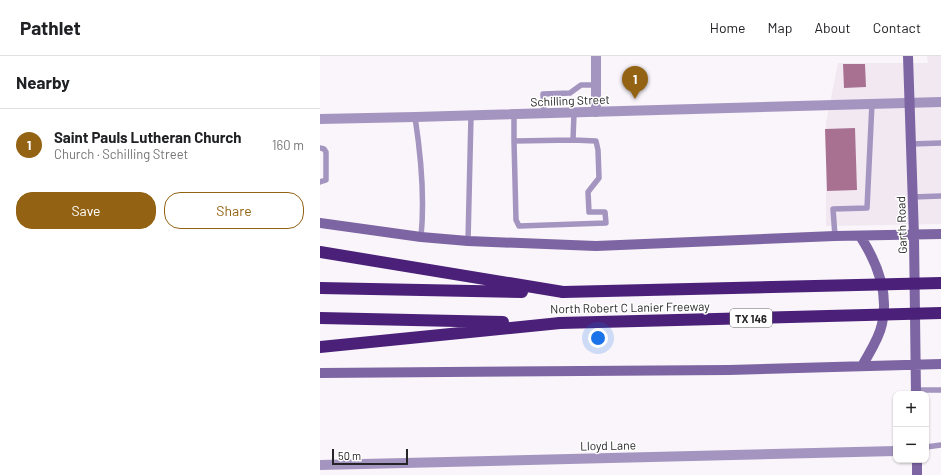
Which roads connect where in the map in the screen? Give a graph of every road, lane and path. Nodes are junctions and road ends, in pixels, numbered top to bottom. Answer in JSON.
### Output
{"nodes":[{"id":1,"x":596,"y":56,"type":"edge"},
{"id":2,"x":908,"y":56,"type":"edge"},
{"id":3,"x":596,"y":85,"type":"junction"},
{"id":4,"x":910,"y":102,"type":"junction"},
{"id":5,"x":941,"y":102,"type":"edge"},
{"id":6,"x":872,"y":103,"type":"junction"},
{"id":7,"x":596,"y":112,"type":"junction"},
{"id":8,"x":574,"y":113,"type":"junction"},
{"id":9,"x":544,"y":114,"type":"junction"},
{"id":10,"x":514,"y":115,"type":"junction"},
{"id":11,"x":470,"y":116,"type":"junction"},
{"id":12,"x":415,"y":118,"type":"junction"},
{"id":13,"x":320,"y":119,"type":"edge"},
{"id":14,"x":573,"y":140,"type":"junction"},
{"id":15,"x":514,"y":141,"type":"junction"},
{"id":16,"x":941,"y":143,"type":"edge"},
{"id":17,"x":911,"y":144,"type":"junction"},
{"id":18,"x":320,"y":148,"type":"edge"},
{"id":19,"x":320,"y":182,"type":"edge"},
{"id":20,"x":941,"y":196,"type":"edge"},
{"id":21,"x":913,"y":197,"type":"junction"},
{"id":22,"x":320,"y":222,"type":"edge"},
{"id":23,"x":941,"y":234,"type":"edge"},
{"id":24,"x":835,"y":236,"type":"junction"},
{"id":25,"x":860,"y":236,"type":"junction"},
{"id":26,"x":914,"y":236,"type":"junction"},
{"id":27,"x":421,"y":237,"type":"junction"},
{"id":28,"x":468,"y":241,"type":"junction"},
{"id":29,"x":320,"y":252,"type":"edge"},
{"id":30,"x":941,"y":283,"type":"edge"},
{"id":31,"x":320,"y":288,"type":"edge"},
{"id":32,"x":563,"y":292,"type":"junction"},
{"id":33,"x":941,"y":314,"type":"edge"},
{"id":34,"x":320,"y":318,"type":"edge"},
{"id":35,"x":560,"y":323,"type":"junction"},
{"id":36,"x":320,"y":347,"type":"edge"},
{"id":37,"x":941,"y":364,"type":"edge"},
{"id":38,"x":916,"y":365,"type":"junction"},
{"id":39,"x":862,"y":366,"type":"junction"},
{"id":40,"x":320,"y":373,"type":"edge"},
{"id":41,"x":941,"y":390,"type":"edge"},
{"id":42,"x":916,"y":391,"type":"edge"},
{"id":43,"x":928,"y":391,"type":"edge"},
{"id":44,"x":941,"y":445,"type":"edge"},
{"id":45,"x":929,"y":447,"type":"edge"},
{"id":46,"x":893,"y":451,"type":"edge"},
{"id":47,"x":917,"y":463,"type":"edge"},
{"id":48,"x":320,"y":465,"type":"edge"},
{"id":49,"x":917,"y":475,"type":"edge"}],
"edges":[{"from":1,"to":3,"type":"street"},
{"from":2,"to":4,"type":"main road","name":"Garth Road"},
{"from":3,"to":7,"type":"street"},
{"from":3,"to":9,"type":"lane"},
{"from":4,"to":5,"type":"street","name":"Schilling Street"},
{"from":4,"to":6,"type":"street","name":"Schilling Street"},
{"from":4,"to":17,"type":"main road","name":"Garth Road"},
{"from":6,"to":7,"type":"street","name":"Schilling Street"},
{"from":6,"to":24,"type":"lane"},
{"from":7,"to":8,"type":"street","name":"Schilling Street"},
{"from":8,"to":9,"type":"street","name":"Schilling Street"},
{"from":8,"to":14,"type":"lane"},
{"from":9,"to":10,"type":"street","name":"Schilling Street"},
{"from":10,"to":11,"type":"street","name":"Schilling Street"},
{"from":10,"to":15,"type":"lane"},
{"from":11,"to":12,"type":"street","name":"Schilling Street"},
{"from":11,"to":28,"type":"lane"},
{"from":12,"to":13,"type":"street","name":"Schilling Street"},
{"from":12,"to":27,"type":"lane"},
{"from":14,"to":15,"type":"lane"},
{"from":14,"to":15,"type":"lane"},
{"from":16,"to":17,"type":"lane"},
{"from":17,"to":21,"type":"main road","name":"Garth Road"},
{"from":18,"to":19,"type":"lane"},
{"from":20,"to":21,"type":"lane"},
{"from":21,"to":26,"type":"main road","name":"Garth Road"},
{"from":22,"to":27,"type":"main road"},
{"from":23,"to":26,"type":"main road"},
{"from":24,"to":25,"type":"main road"},
{"from":24,"to":28,"type":"main road"},
{"from":25,"to":26,"type":"main road"},
{"from":25,"to":39,"type":"main road"},
{"from":26,"to":38,"type":"main road","name":"Garth Road"},
{"from":27,"to":28,"type":"main road"},
{"from":29,"to":32,"type":"highway"},
{"from":30,"to":32,"type":"highway","name":"North Robert C Lanier Freeway","bridge":true},
{"from":31,"to":32,"type":"highway","name":"North Robert C Lanier Freeway"},
{"from":33,"to":35,"type":"highway","name":"North Robert C Lanier Freeway","number":"TX 146","bridge":true},
{"from":34,"to":35,"type":"highway","name":"North Robert C Lanier Freeway","number":"TX 146"},
{"from":35,"to":36,"type":"highway"},
{"from":37,"to":38,"type":"main road"},
{"from":38,"to":39,"type":"main road"},
{"from":38,"to":42,"type":"main road","name":"Garth Road"},
{"from":39,"to":40,"type":"main road"},
{"from":41,"to":43,"type":"lane"},
{"from":44,"to":45,"type":"lane"},
{"from":46,"to":48,"type":"street","name":"Lloyd Lane"},
{"from":47,"to":49,"type":"main road"}]}
